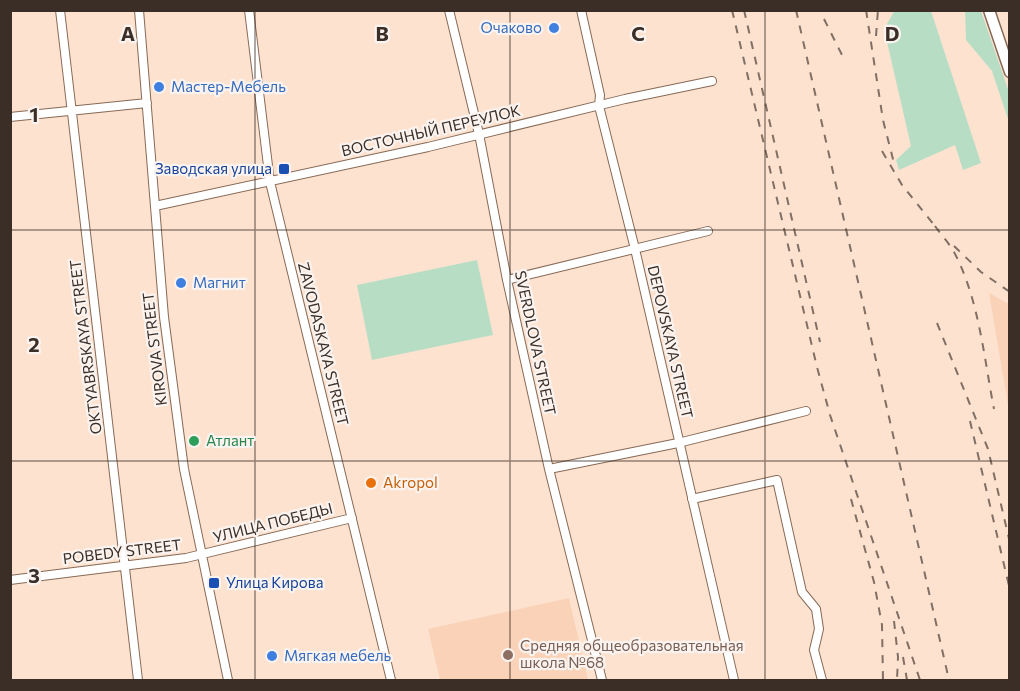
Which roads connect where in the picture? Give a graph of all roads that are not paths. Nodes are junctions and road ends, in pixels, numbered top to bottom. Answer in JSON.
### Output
{"nodes":[{"id":1,"x":60,"y":10,"type":"edge"},
{"id":2,"x":140,"y":10,"type":"edge"},
{"id":3,"x":249,"y":10,"type":"edge"},
{"id":4,"x":449,"y":10,"type":"edge"},
{"id":5,"x":580,"y":10,"type":"edge"},
{"id":6,"x":988,"y":10,"type":"edge"},
{"id":7,"x":1010,"y":72,"type":"edge"},
{"id":8,"x":712,"y":81,"type":"dead end"},
{"id":9,"x":147,"y":103,"type":"junction"},
{"id":10,"x":599,"y":106,"type":"junction"},
{"id":11,"x":72,"y":109,"type":"junction"},
{"id":12,"x":10,"y":117,"type":"edge"},
{"id":13,"x":479,"y":135,"type":"junction"},
{"id":14,"x":270,"y":182,"type":"junction"},
{"id":15,"x":155,"y":206,"type":"junction"},
{"id":16,"x":708,"y":231,"type":"dead end"},
{"id":17,"x":635,"y":249,"type":"junction"},
{"id":18,"x":507,"y":280,"type":"junction"},
{"id":19,"x":806,"y":411,"type":"dead end"},
{"id":20,"x":678,"y":443,"type":"junction"},
{"id":21,"x":549,"y":469,"type":"junction"},
{"id":22,"x":692,"y":499,"type":"junction"},
{"id":23,"x":352,"y":518,"type":"junction"},
{"id":24,"x":201,"y":555,"type":"junction"},
{"id":25,"x":124,"y":566,"type":"junction"},
{"id":26,"x":10,"y":580,"type":"edge"},
{"id":27,"x":138,"y":681,"type":"edge"},
{"id":28,"x":228,"y":681,"type":"edge"},
{"id":29,"x":391,"y":681,"type":"edge"},
{"id":30,"x":602,"y":681,"type":"edge"},
{"id":31,"x":734,"y":681,"type":"edge"},
{"id":32,"x":822,"y":681,"type":"edge"}],
"edges":[{"from":1,"to":11,"type":"street","name":"OKTYABRSKAYA STREET"},
{"from":2,"to":9,"type":"street","name":"KIROVA STREET"},
{"from":3,"to":14,"type":"street","name":"ZAVODASKAYA STREET"},
{"from":4,"to":13,"type":"street","name":"SVERDLOVA STREET"},
{"from":5,"to":10,"type":"street","name":"DEPOVSKAYA STREET"},
{"from":6,"to":7,"type":"main road"},
{"from":8,"to":10,"type":"street","name":"ВОСТОЧНЫЙ ПЕРЕУЛОК"},
{"from":9,"to":11,"type":"street"},
{"from":9,"to":15,"type":"street","name":"KIROVA STREET"},
{"from":10,"to":13,"type":"street","name":"ВОСТОЧНЫЙ ПЕРЕУЛОК"},
{"from":10,"to":17,"type":"street","name":"DEPOVSKAYA STREET"},
{"from":11,"to":12,"type":"street"},
{"from":11,"to":25,"type":"street","name":"OKTYABRSKAYA STREET"},
{"from":13,"to":14,"type":"street","name":"ВОСТОЧНЫЙ ПЕРЕУЛОК"},
{"from":13,"to":18,"type":"street","name":"SVERDLOVA STREET"},
{"from":14,"to":15,"type":"street","name":"ВОСТОЧНЫЙ ПЕРЕУЛОК"},
{"from":14,"to":23,"type":"street","name":"ZAVODASKAYA STREET"},
{"from":15,"to":24,"type":"street","name":"KIROVA STREET"},
{"from":16,"to":17,"type":"street"},
{"from":17,"to":18,"type":"street"},
{"from":17,"to":20,"type":"street","name":"DEPOVSKAYA STREET"},
{"from":18,"to":21,"type":"street","name":"SVERDLOVA STREET"},
{"from":19,"to":20,"type":"street"},
{"from":20,"to":21,"type":"street"},
{"from":20,"to":22,"type":"street","name":"DEPOVSKAYA STREET"},
{"from":21,"to":30,"type":"street","name":"SVERDLOVA STREET"},
{"from":22,"to":31,"type":"street","name":"DEPOVSKAYA STREET"},
{"from":22,"to":32,"type":"street"},
{"from":23,"to":24,"type":"street","name":"УЛИЦА ПОБЕДЫ"},
{"from":23,"to":29,"type":"street","name":"ZAVODASKAYA STREET"},
{"from":24,"to":25,"type":"street","name":"POBEDY STREET"},
{"from":24,"to":28,"type":"street","name":"KIROVA STREET"},
{"from":25,"to":26,"type":"street","name":"POBEDY STREET"},
{"from":25,"to":27,"type":"street","name":"OKTYABRSKAYA STREET"}]}
